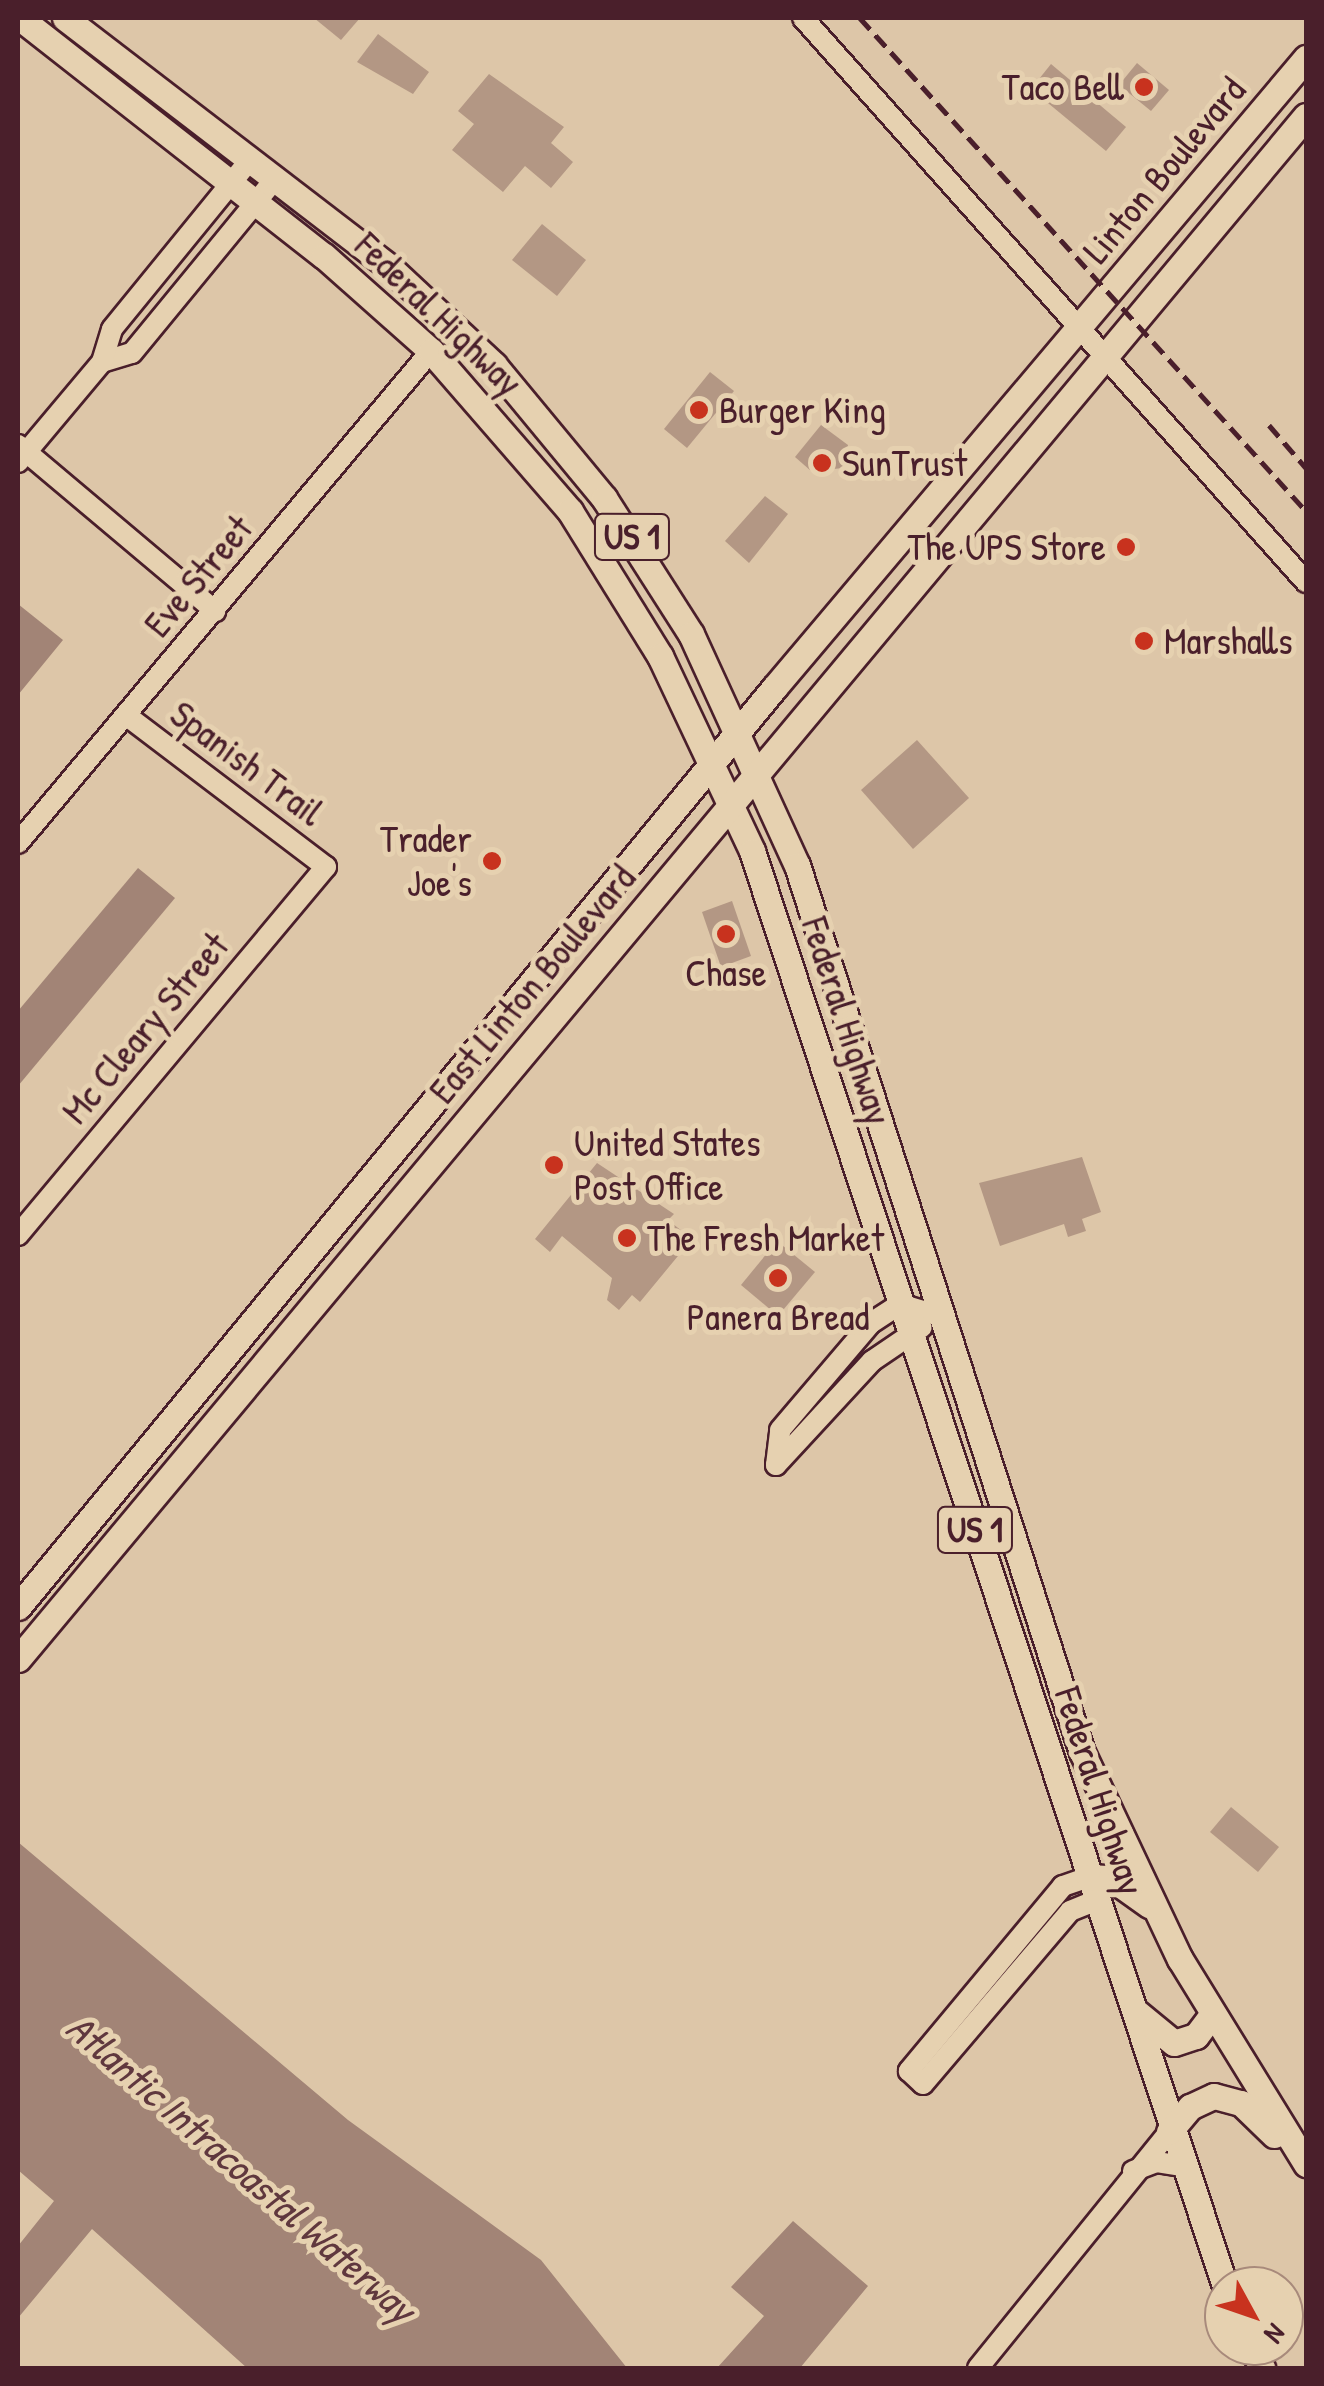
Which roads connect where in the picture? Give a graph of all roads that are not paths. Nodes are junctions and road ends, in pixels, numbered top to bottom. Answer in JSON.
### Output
{"nodes":[{"id":1,"x":20,"y":18,"type":"edge"},
{"id":2,"x":65,"y":18,"type":"edge"},
{"id":3,"x":802,"y":18,"type":"edge"},
{"id":4,"x":1306,"y":58,"type":"edge"},
{"id":5,"x":1306,"y":116,"type":"edge"},
{"id":6,"x":250,"y":160,"type":"junction"},
{"id":7,"x":276,"y":178,"type":"junction"},
{"id":8,"x":233,"y":182,"type":"junction"},
{"id":9,"x":256,"y":201,"type":"junction"},
{"id":10,"x":1080,"y":330,"type":"junction"},
{"id":11,"x":431,"y":351,"type":"junction"},
{"id":12,"x":1104,"y":358,"type":"junction"},
{"id":13,"x":102,"y":362,"type":"junction"},
{"id":14,"x":20,"y":453,"type":"edge"},
{"id":15,"x":940,"y":496,"type":"junction"},
{"id":16,"x":943,"y":548,"type":"junction"},
{"id":17,"x":1306,"y":582,"type":"edge"},
{"id":18,"x":215,"y":611,"type":"junction"},
{"id":19,"x":126,"y":716,"type":"junction"},
{"id":20,"x":741,"y":729,"type":"junction"},
{"id":21,"x":713,"y":764,"type":"junction"},
{"id":22,"x":759,"y":770,"type":"junction"},
{"id":23,"x":731,"y":804,"type":"junction"},
{"id":24,"x":18,"y":843,"type":"edge"},
{"id":25,"x":326,"y":867,"type":"joint"},
{"id":26,"x":361,"y":1186,"type":"junction"},
{"id":27,"x":390,"y":1210,"type":"junction"},
{"id":28,"x":18,"y":1235,"type":"edge"},
{"id":29,"x":900,"y":1304,"type":"junction"},
{"id":30,"x":943,"y":1317,"type":"junction"},
{"id":31,"x":909,"y":1332,"type":"junction"},
{"id":32,"x":18,"y":1607,"type":"edge"},
{"id":33,"x":18,"y":1659,"type":"edge"},
{"id":34,"x":1041,"y":1728,"type":"junction"},
{"id":35,"x":1091,"y":1772,"type":"junction"},
{"id":36,"x":1093,"y":1888,"type":"junction"},
{"id":37,"x":1153,"y":1908,"type":"junction"},
{"id":38,"x":1132,"y":2008,"type":"junction"},
{"id":39,"x":1211,"y":2016,"type":"junction"},
{"id":40,"x":1169,"y":2132,"type":"junction"},
{"id":41,"x":1306,"y":2165,"type":"edge"},
{"id":42,"x":1180,"y":2166,"type":"junction"},
{"id":43,"x":1133,"y":2171,"type":"junction"},
{"id":44,"x":1218,"y":2266,"type":"edge"},
{"id":45,"x":978,"y":2368,"type":"edge"}],
"edges":[{"from":1,"to":8,"type":"main road","name":"Federal Highway","number":"US 1"},
{"from":2,"to":6,"type":"main road","name":"Federal Highway","number":"US 1"},
{"from":3,"to":10,"type":"street"},
{"from":4,"to":10,"type":"main road","name":"Linton Boulevard"},
{"from":5,"to":12,"type":"main road","name":"Linton Boulevard"},
{"from":6,"to":7,"type":"main road","name":"Federal Highway","number":"US 1"},
{"from":6,"to":8,"type":"street"},
{"from":7,"to":9,"type":"street"},
{"from":7,"to":20,"type":"main road","name":"Federal Highway","number":"US 1"},
{"from":8,"to":9,"type":"main road","name":"Federal Highway","number":"US 1"},
{"from":8,"to":13,"type":"street"},
{"from":9,"to":11,"type":"main road","name":"Federal Highway","number":"US 1"},
{"from":9,"to":13,"type":"street"},
{"from":10,"to":12,"type":"street"},
{"from":10,"to":15,"type":"main road","name":"East Linton Boulevard"},
{"from":11,"to":18,"type":"street","name":"Eve Street"},
{"from":11,"to":21,"type":"main road","name":"Federal Highway","number":"US 1"},
{"from":12,"to":16,"type":"main road","name":"East Linton Boulevard"},
{"from":12,"to":17,"type":"street"},
{"from":13,"to":14,"type":"street"},
{"from":14,"to":18,"type":"street"},
{"from":15,"to":16,"type":"main road"},
{"from":15,"to":20,"type":"main road","name":"East Linton Boulevard"},
{"from":16,"to":22,"type":"main road","name":"East Linton Boulevard"},
{"from":18,"to":19,"type":"street","name":"Eve Street"},
{"from":19,"to":24,"type":"street","name":"Eve Street"},
{"from":19,"to":25,"type":"street","name":"Spanish Trail"},
{"from":20,"to":21,"type":"main road","name":"East Linton Boulevard"},
{"from":20,"to":22,"type":"main road","name":"Federal Highway","number":"US 1"},
{"from":21,"to":23,"type":"main road","name":"Federal Highway","number":"US 1"},
{"from":21,"to":26,"type":"main road","name":"East Linton Boulevard"},
{"from":22,"to":23,"type":"main road","name":"East Linton Boulevard"},
{"from":22,"to":30,"type":"main road","name":"Federal Highway","number":"US 1"},
{"from":23,"to":27,"type":"main road","name":"East Linton Boulevard"},
{"from":23,"to":29,"type":"main road","name":"Federal Highway","number":"US 1"},
{"from":25,"to":28,"type":"street","name":"Mc Cleary Street"},
{"from":26,"to":27,"type":"main road"},
{"from":26,"to":32,"type":"main road","name":"East Linton Boulevard"},
{"from":27,"to":33,"type":"main road","name":"East Linton Boulevard"},
{"from":29,"to":30,"type":"street"},
{"from":29,"to":31,"type":"main road","name":"Federal Highway","number":"US 1"},
{"from":29,"to":31,"type":"street"},
{"from":30,"to":31,"type":"street"},
{"from":30,"to":35,"type":"main road","name":"Federal Highway","number":"US 1"},
{"from":31,"to":34,"type":"main road","name":"Federal Highway","number":"US 1"},
{"from":34,"to":35,"type":"main road"},
{"from":34,"to":36,"type":"main road","name":"Federal Highway","number":"US 1"},
{"from":35,"to":37,"type":"main road","name":"Federal Highway","number":"US 1"},
{"from":36,"to":36,"type":"street"},
{"from":36,"to":37,"type":"main road"},
{"from":36,"to":38,"type":"main road","name":"Federal Highway","number":"US 1"},
{"from":37,"to":39,"type":"main road","number":"US 1"},
{"from":38,"to":39,"type":"main road"},
{"from":38,"to":40,"type":"main road","name":"Federal Highway","number":"US 1"},
{"from":39,"to":41,"type":"main road","number":"US 1"},
{"from":40,"to":41,"type":"main road"},
{"from":40,"to":42,"type":"main road","name":"Federal Highway","number":"US 1"},
{"from":40,"to":43,"type":"street"},
{"from":42,"to":43,"type":"street"},
{"from":42,"to":44,"type":"main road","name":"Federal Highway","number":"US 1"},
{"from":43,"to":45,"type":"street"}]}
